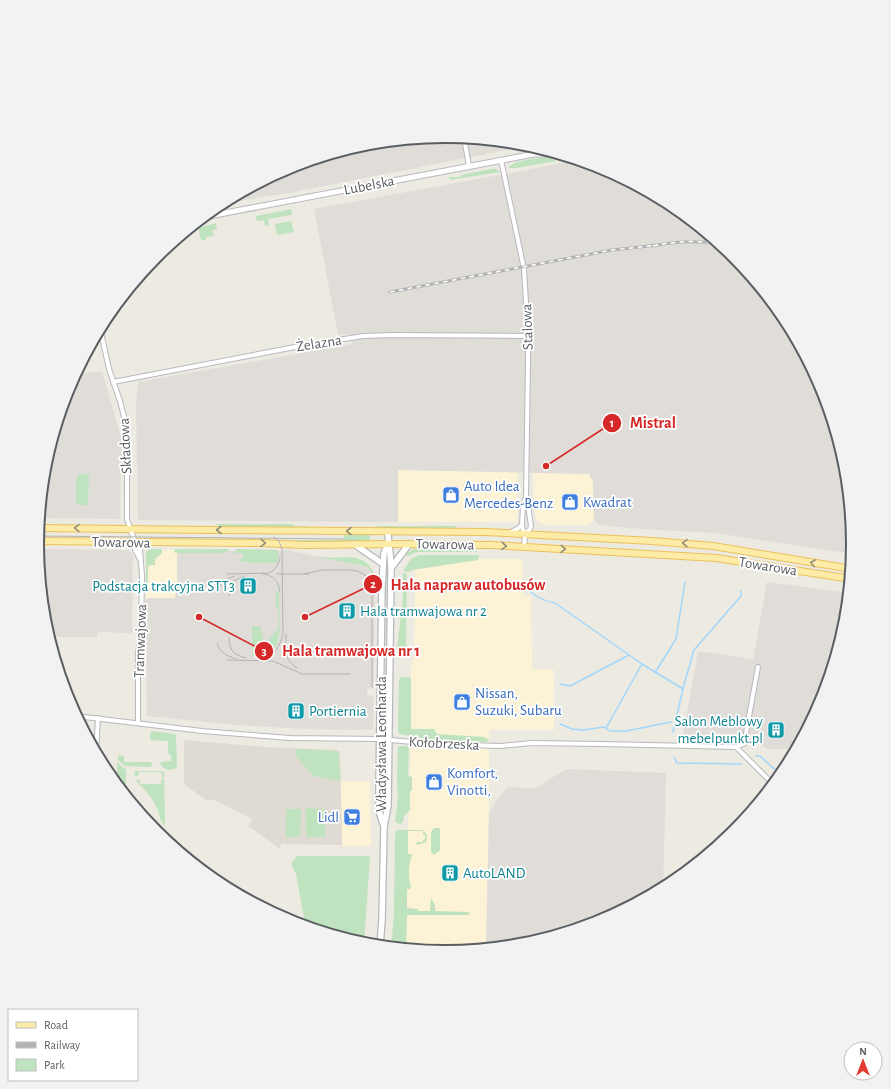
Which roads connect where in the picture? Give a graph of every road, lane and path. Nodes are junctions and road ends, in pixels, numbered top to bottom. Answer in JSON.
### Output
{"nodes":[{"id":1,"x":465,"y":144,"type":"edge"},
{"id":2,"x":534,"y":154,"type":"edge"},
{"id":3,"x":502,"y":160,"type":"junction"},
{"id":4,"x":469,"y":166,"type":"junction"},
{"id":5,"x":219,"y":213,"type":"edge"},
{"id":6,"x":528,"y":336,"type":"junction"},
{"id":7,"x":102,"y":337,"type":"edge"},
{"id":8,"x":114,"y":382,"type":"junction"},
{"id":9,"x":526,"y":496,"type":"junction"},
{"id":10,"x":522,"y":525,"type":"junction"},
{"id":11,"x":530,"y":525,"type":"junction"},
{"id":12,"x":45,"y":528,"type":"edge"},
{"id":13,"x":130,"y":529,"type":"junction"},
{"id":14,"x":388,"y":531,"type":"junction"},
{"id":15,"x":507,"y":533,"type":"junction"},
{"id":16,"x":525,"y":534,"type":"junction"},
{"id":17,"x":544,"y":535,"type":"junction"},
{"id":18,"x":44,"y":541,"type":"edge"},
{"id":19,"x":135,"y":542,"type":"junction"},
{"id":20,"x":354,"y":544,"type":"junction"},
{"id":21,"x":388,"y":544,"type":"junction"},
{"id":22,"x":409,"y":544,"type":"junction"},
{"id":23,"x":524,"y":547,"type":"junction"},
{"id":24,"x":782,"y":557,"type":"junction"},
{"id":25,"x":383,"y":564,"type":"junction"},
{"id":26,"x":777,"y":567,"type":"junction"},
{"id":27,"x":391,"y":568,"type":"junction"},
{"id":28,"x":846,"y":568,"type":"edge"},
{"id":29,"x":845,"y":578,"type":"edge"},
{"id":30,"x":758,"y":666,"type":"dead end"},
{"id":31,"x":83,"y":717,"type":"edge"},
{"id":32,"x":98,"y":718,"type":"junction"},
{"id":33,"x":138,"y":723,"type":"junction"},
{"id":34,"x":380,"y":739,"type":"junction"},
{"id":35,"x":389,"y":740,"type":"junction"},
{"id":36,"x":97,"y":743,"type":"edge"},
{"id":37,"x":736,"y":748,"type":"junction"},
{"id":38,"x":770,"y":781,"type":"edge"},
{"id":39,"x":384,"y":827,"type":"junction"},
{"id":40,"x":380,"y":941,"type":"edge"}],
"edges":[{"from":1,"to":4,"type":"street"},
{"from":2,"to":3,"type":"street","name":"Lubelska"},
{"from":3,"to":4,"type":"street","name":"Lubelska"},
{"from":3,"to":6,"type":"street","name":"Stalowa"},
{"from":4,"to":5,"type":"street","name":"Lubelska"},
{"from":6,"to":8,"type":"street","name":"Żelazna"},
{"from":6,"to":9,"type":"street","name":"Stalowa"},
{"from":7,"to":8,"type":"street","name":"Składowa"},
{"from":8,"to":13,"type":"street","name":"Składowa"},
{"from":9,"to":10,"type":"street","name":"Stalowa"},
{"from":9,"to":11,"type":"street","name":"Stalowa"},
{"from":10,"to":15,"type":"street"},
{"from":10,"to":16,"type":"street","name":"Stalowa"},
{"from":11,"to":16,"type":"street","name":"Stalowa"},
{"from":11,"to":17,"type":"street"},
{"from":13,"to":12,"type":"main road","name":"Towarowa","one_way":true},
{"from":14,"to":13,"type":"main road","name":"Towarowa","one_way":true},
{"from":13,"to":19,"type":"street","name":"Składowa"},
{"from":14,"to":15,"type":"main road","name":"Towarowa"},
{"from":14,"to":21,"type":"main road","name":"Władysława Leonharda"},
{"from":15,"to":16,"type":"main road","name":"Towarowa"},
{"from":16,"to":17,"type":"main road","name":"Towarowa"},
{"from":16,"to":23,"type":"street","name":"Stalowa"},
{"from":24,"to":17,"type":"main road","name":"Towarowa","one_way":true},
{"from":18,"to":19,"type":"main road","name":"Towarowa"},
{"from":19,"to":20,"type":"main road","name":"Towarowa","one_way":true},
{"from":19,"to":33,"type":"street","name":"Tramwajowa"},
{"from":20,"to":21,"type":"main road","name":"Towarowa"},
{"from":20,"to":25,"type":"main road"},
{"from":21,"to":22,"type":"main road","name":"Towarowa"},
{"from":21,"to":25,"type":"main road","name":"Władysława Leonharda"},
{"from":21,"to":27,"type":"main road","name":"Władysława Leonharda"},
{"from":22,"to":23,"type":"main road","name":"Towarowa","one_way":true},
{"from":22,"to":27,"type":"main road"},
{"from":23,"to":26,"type":"main road","name":"Towarowa","one_way":true},
{"from":24,"to":26,"type":"main road"},
{"from":28,"to":24,"type":"main road","name":"Towarowa","one_way":true},
{"from":25,"to":34,"type":"main road","name":"Władysława Leonharda"},
{"from":26,"to":29,"type":"main road","name":"Towarowa"},
{"from":27,"to":35,"type":"main road","name":"Władysława Leonharda"},
{"from":30,"to":37,"type":"street"},
{"from":31,"to":32,"type":"street","name":"Kołobrzeska"},
{"from":32,"to":33,"type":"street","name":"Kołobrzeska"},
{"from":32,"to":36,"type":"street"},
{"from":33,"to":34,"type":"street","name":"Kołobrzeska"},
{"from":34,"to":35,"type":"street","name":"Kołobrzeska"},
{"from":34,"to":39,"type":"main road","name":"Władysława Leonharda"},
{"from":35,"to":37,"type":"street","name":"Kołobrzeska"},
{"from":35,"to":39,"type":"main road","name":"Władysława Leonharda"},
{"from":37,"to":38,"type":"street"},
{"from":39,"to":40,"type":"main road","name":"Władysława Leonharda"}]}
